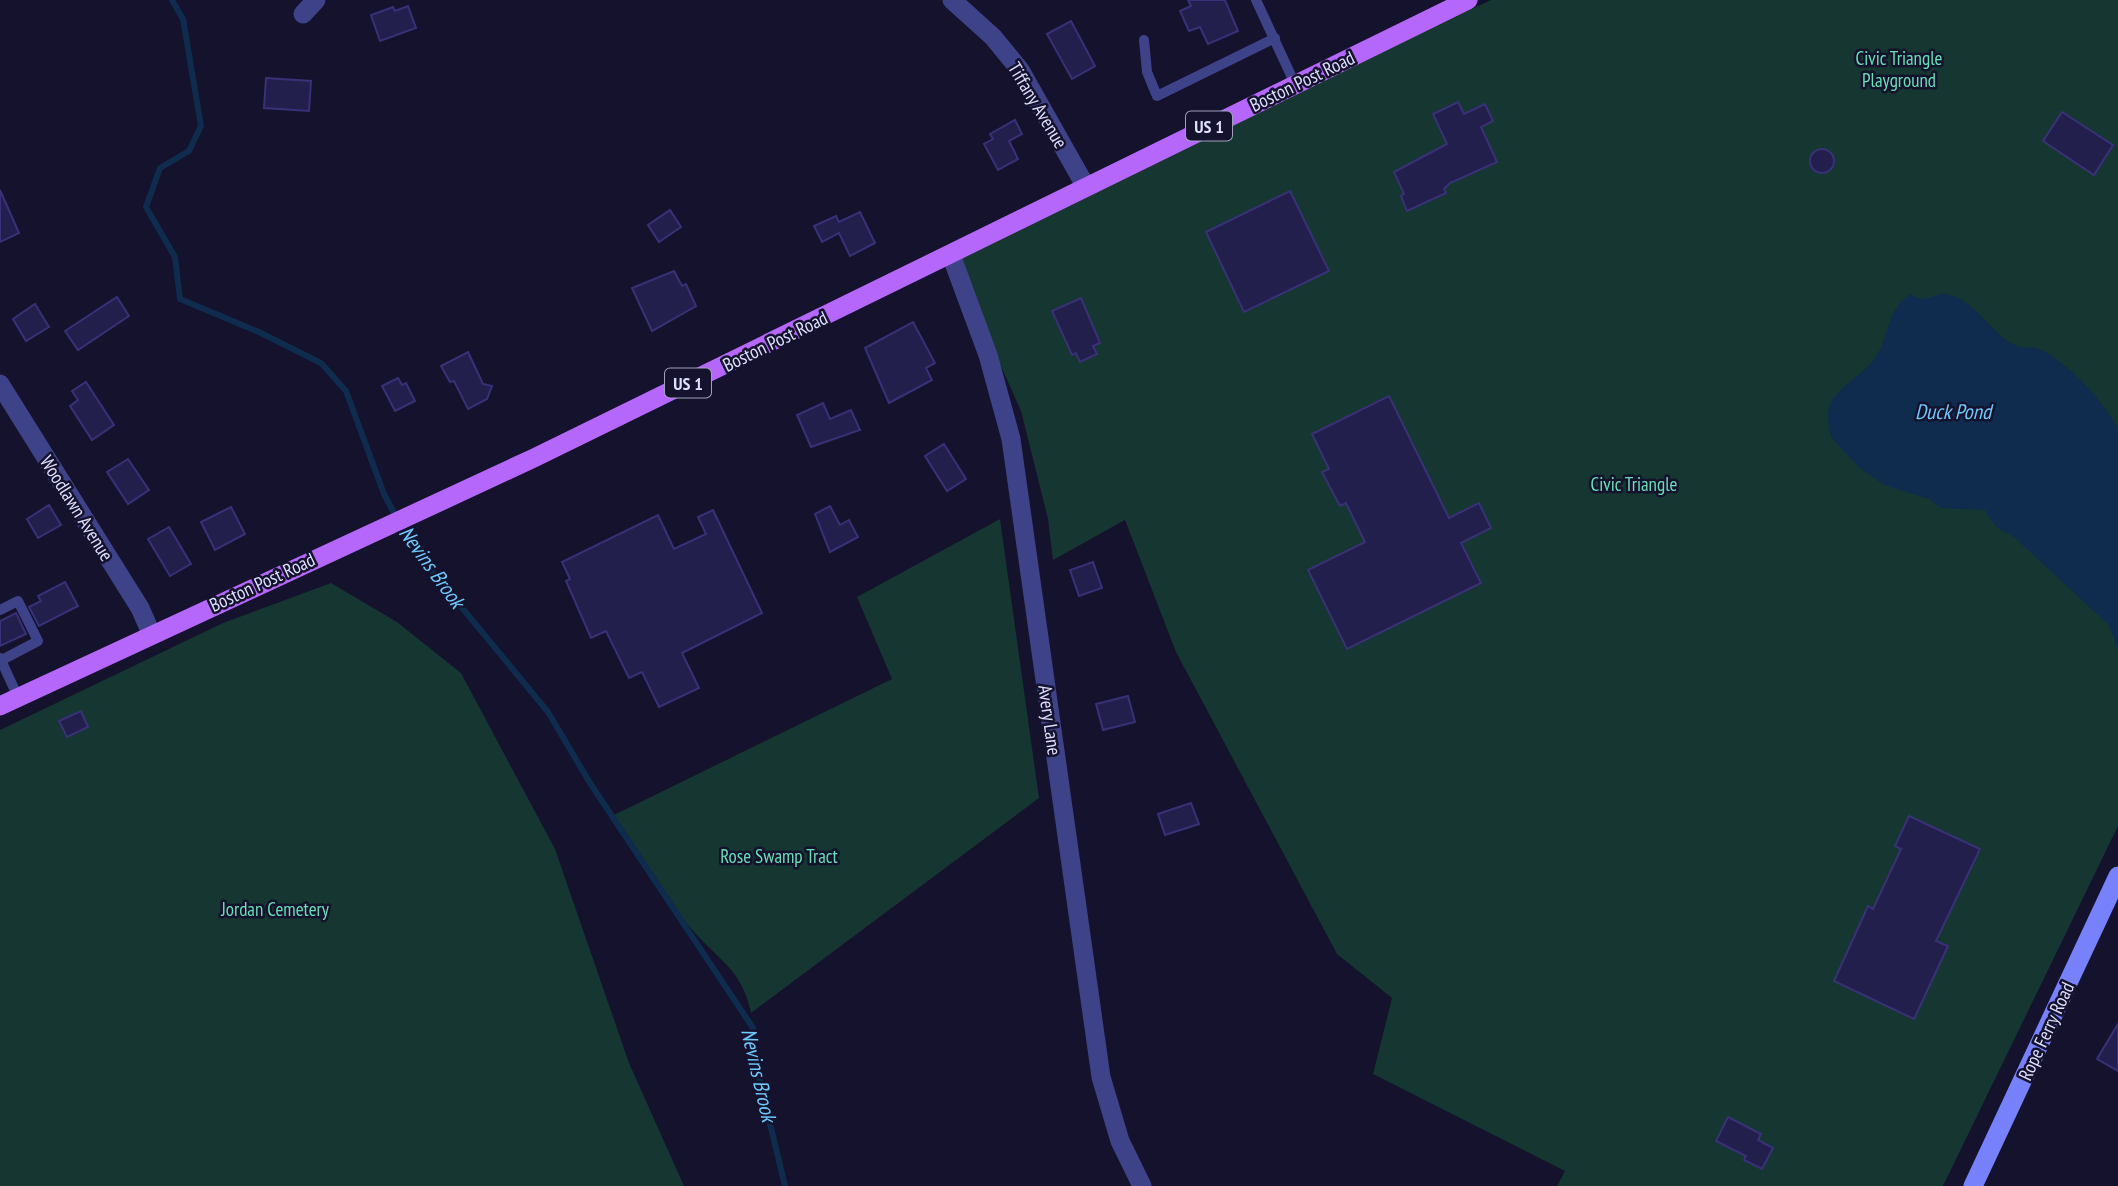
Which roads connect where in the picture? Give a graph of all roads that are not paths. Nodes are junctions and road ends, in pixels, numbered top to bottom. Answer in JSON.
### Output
{"nodes":[{"id":1,"x":952,"y":0,"type":"edge"},
{"id":2,"x":1256,"y":0,"type":"edge"},
{"id":3,"x":1468,"y":0,"type":"edge"},
{"id":4,"x":1275,"y":38,"type":"junction"},
{"id":5,"x":1144,"y":40,"type":"dead end"},
{"id":6,"x":1295,"y":84,"type":"junction"},
{"id":7,"x":1086,"y":187,"type":"junction"},
{"id":8,"x":951,"y":255,"type":"junction"},
{"id":9,"x":0,"y":384,"type":"edge"},
{"id":10,"x":0,"y":610,"type":"edge"},
{"id":11,"x":151,"y":633,"type":"junction"},
{"id":12,"x":0,"y":660,"type":"edge"},
{"id":13,"x":18,"y":697,"type":"junction"},
{"id":14,"x":0,"y":706,"type":"edge"},
{"id":15,"x":2118,"y":876,"type":"edge"},
{"id":16,"x":1142,"y":1186,"type":"edge"},
{"id":17,"x":1973,"y":1186,"type":"edge"}],
"edges":[{"from":1,"to":7,"type":"street","name":"Tiffany Avenue"},
{"from":2,"to":4,"type":"lane"},
{"from":3,"to":6,"type":"main road","name":"Boston Post Road","number":"US 1"},
{"from":4,"to":5,"type":"lane"},
{"from":4,"to":6,"type":"lane"},
{"from":6,"to":7,"type":"main road","name":"Boston Post Road","number":"US 1"},
{"from":7,"to":8,"type":"main road","name":"Boston Post Road","number":"US 1"},
{"from":8,"to":11,"type":"main road","name":"Boston Post Road","number":"US 1"},
{"from":8,"to":16,"type":"street","name":"Avery Lane"},
{"from":9,"to":11,"type":"street","name":"Woodlawn Avenue"},
{"from":10,"to":12,"type":"lane"},
{"from":11,"to":13,"type":"main road","name":"Boston Post Road","number":"US 1"},
{"from":12,"to":13,"type":"lane"},
{"from":13,"to":14,"type":"main road","name":"Boston Post Road","number":"US 1"},
{"from":15,"to":17,"type":"main road","name":"Rope Ferry Road"}]}
